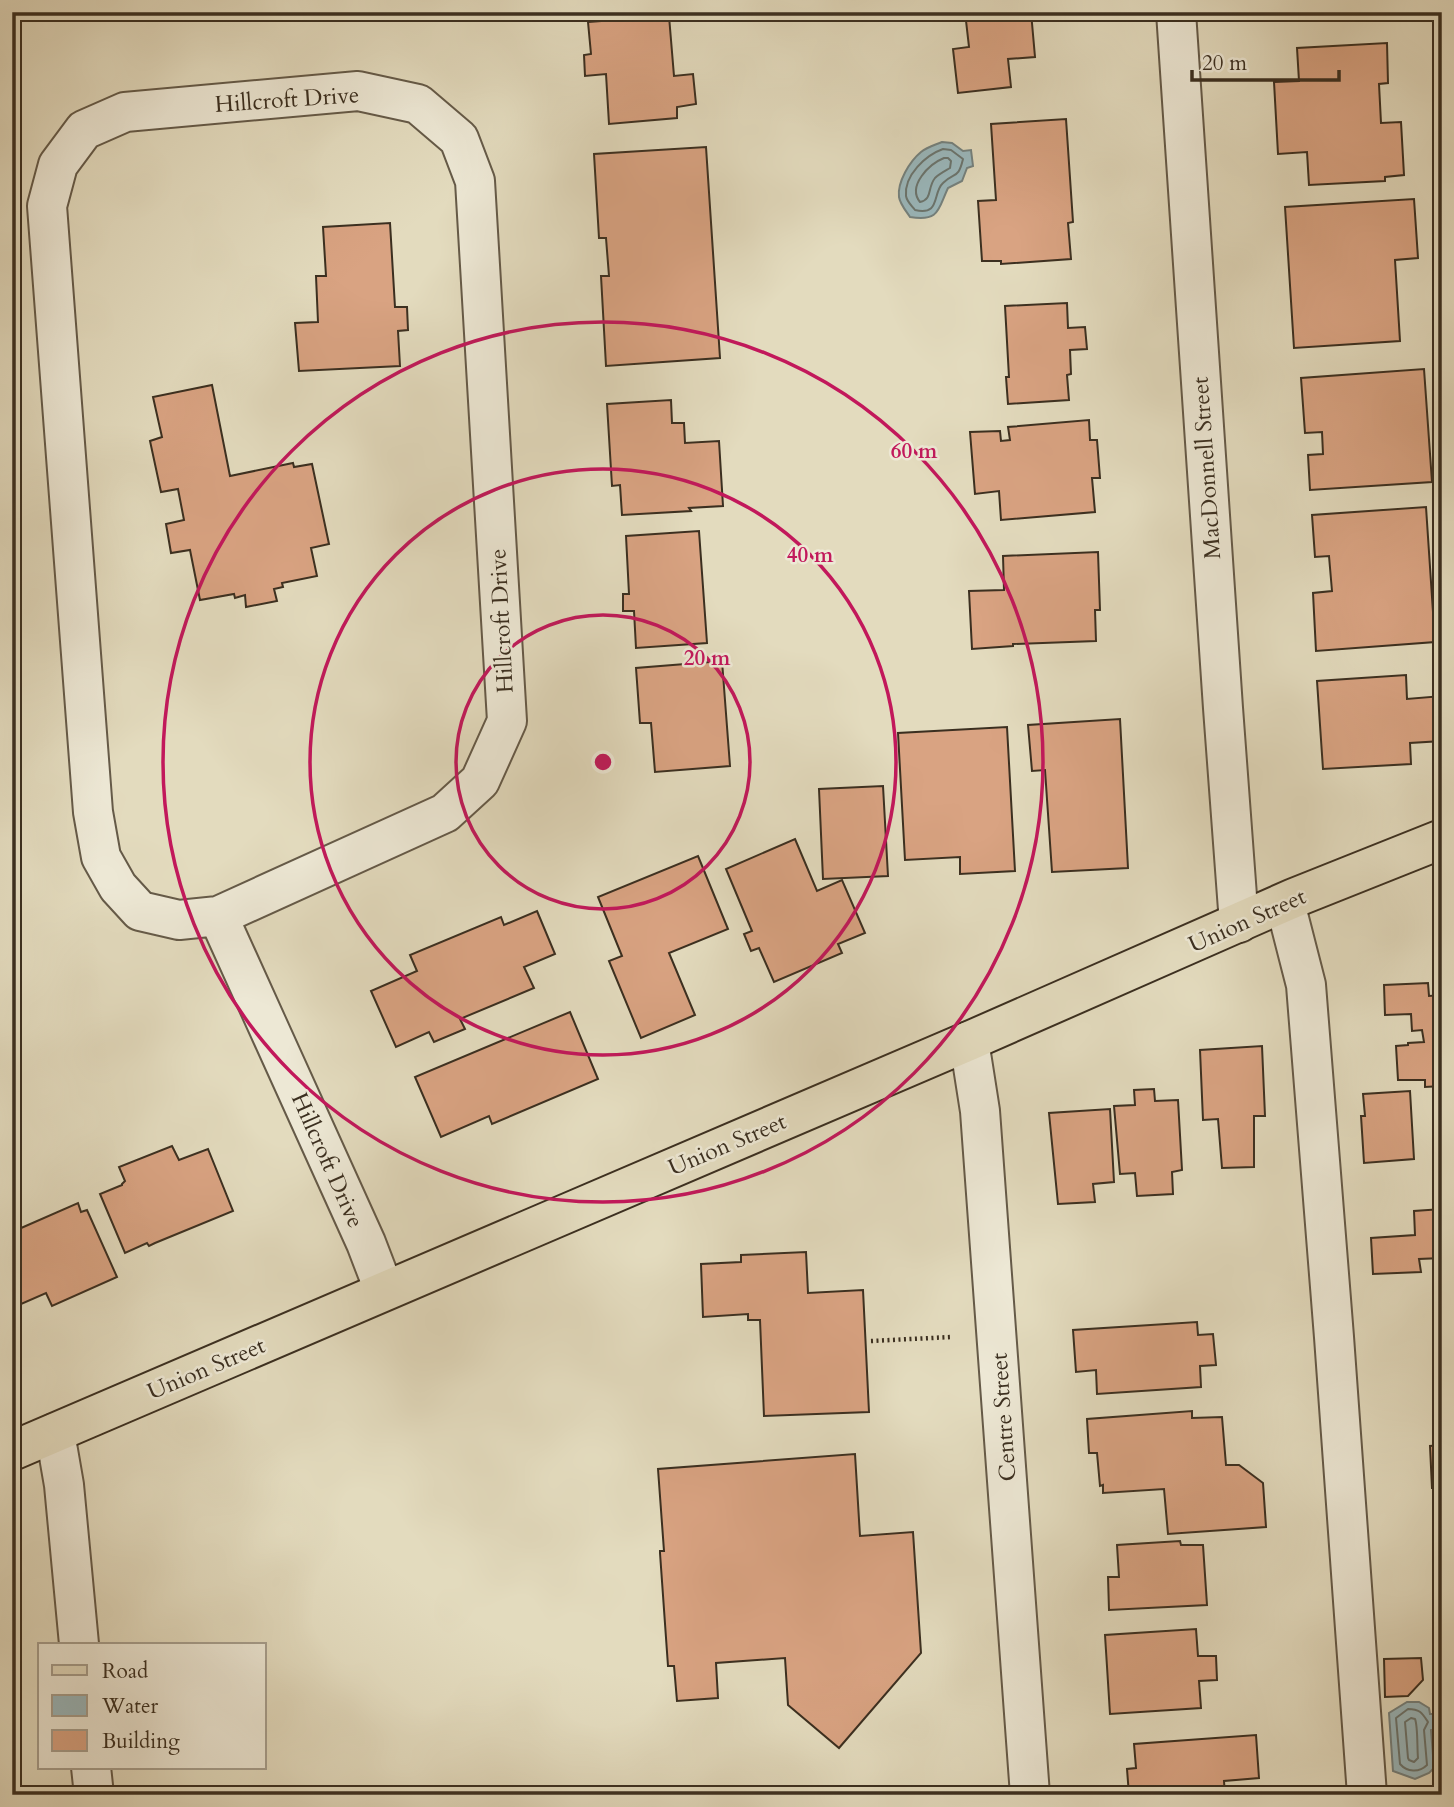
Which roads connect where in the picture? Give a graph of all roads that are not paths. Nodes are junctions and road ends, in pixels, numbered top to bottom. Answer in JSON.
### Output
{"nodes":[{"id":1,"x":1176,"y":12,"type":"edge"},
{"id":2,"x":1442,"y":839,"type":"edge"},
{"id":3,"x":1285,"y":903,"type":"junction"},
{"id":4,"x":218,"y":916,"type":"junction"},
{"id":5,"x":1239,"y":923,"type":"junction"},
{"id":6,"x":969,"y":1041,"type":"junction"},
{"id":7,"x":384,"y":1290,"type":"junction"},
{"id":8,"x":55,"y":1433,"type":"junction"},
{"id":9,"x":12,"y":1451,"type":"edge"},
{"id":10,"x":79,"y":1643,"type":"edge"},
{"id":11,"x":91,"y":1769,"type":"edge"},
{"id":12,"x":94,"y":1795,"type":"edge"},
{"id":13,"x":1030,"y":1795,"type":"edge"},
{"id":14,"x":1367,"y":1795,"type":"edge"}],
"edges":[{"from":1,"to":5,"type":"street","name":"MacDonnell Street"},
{"from":2,"to":3,"type":"main road","name":"Union Street"},
{"from":3,"to":5,"type":"main road","name":"Union Street"},
{"from":3,"to":14,"type":"street"},
{"from":4,"to":4,"type":"street","name":"Hillcroft Drive"},
{"from":4,"to":7,"type":"street","name":"Hillcroft Drive"},
{"from":5,"to":6,"type":"main road","name":"Union Street"},
{"from":6,"to":7,"type":"main road","name":"Union Street"},
{"from":6,"to":13,"type":"street","name":"Centre Street"},
{"from":7,"to":8,"type":"main road","name":"Union Street"},
{"from":8,"to":9,"type":"main road","name":"Union Street"},
{"from":8,"to":10,"type":"street"},
{"from":11,"to":12,"type":"street"}]}
